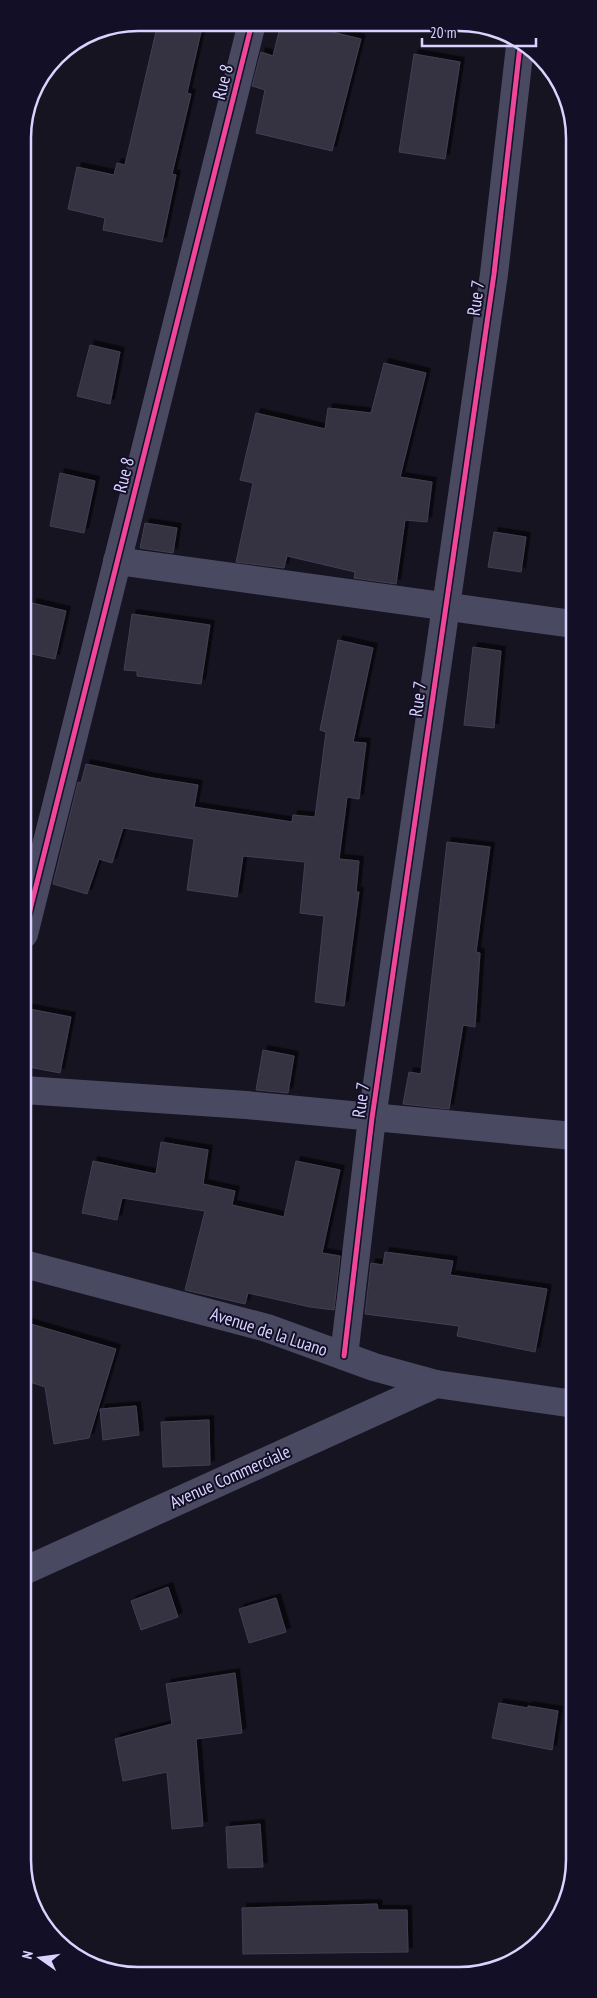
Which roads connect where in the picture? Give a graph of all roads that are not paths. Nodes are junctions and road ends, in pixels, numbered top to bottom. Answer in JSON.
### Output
{"nodes":[{"id":1,"x":250,"y":31,"type":"edge"},
{"id":2,"x":520,"y":50,"type":"edge"},
{"id":3,"x":117,"y":561,"type":"junction"},
{"id":4,"x":445,"y":607,"type":"junction"},
{"id":5,"x":566,"y":623,"type":"edge"},
{"id":6,"x":31,"y":906,"type":"edge"},
{"id":7,"x":31,"y":1090,"type":"edge"},
{"id":8,"x":372,"y":1118,"type":"junction"},
{"id":9,"x":566,"y":1135,"type":"edge"},
{"id":10,"x":31,"y":1266,"type":"edge"},
{"id":11,"x":344,"y":1356,"type":"junction"},
{"id":12,"x":436,"y":1384,"type":"junction"},
{"id":13,"x":566,"y":1403,"type":"edge"},
{"id":14,"x":31,"y":1568,"type":"edge"}],
"edges":[{"from":1,"to":3,"type":"street","name":"Rue 8"},
{"from":2,"to":4,"type":"street","name":"Rue 7"},
{"from":3,"to":4,"type":"street"},
{"from":3,"to":6,"type":"street","name":"Rue 8"},
{"from":4,"to":5,"type":"street"},
{"from":4,"to":8,"type":"street","name":"Rue 7"},
{"from":7,"to":8,"type":"street"},
{"from":8,"to":9,"type":"street"},
{"from":8,"to":11,"type":"street","name":"Rue 7"},
{"from":10,"to":11,"type":"street","name":"Avenue de la Luano"},
{"from":11,"to":12,"type":"street","name":"Avenue de la Luano"},
{"from":12,"to":13,"type":"street","name":"Avenue de la Luano"},
{"from":12,"to":14,"type":"street","name":"Avenue Commerciale"}]}
